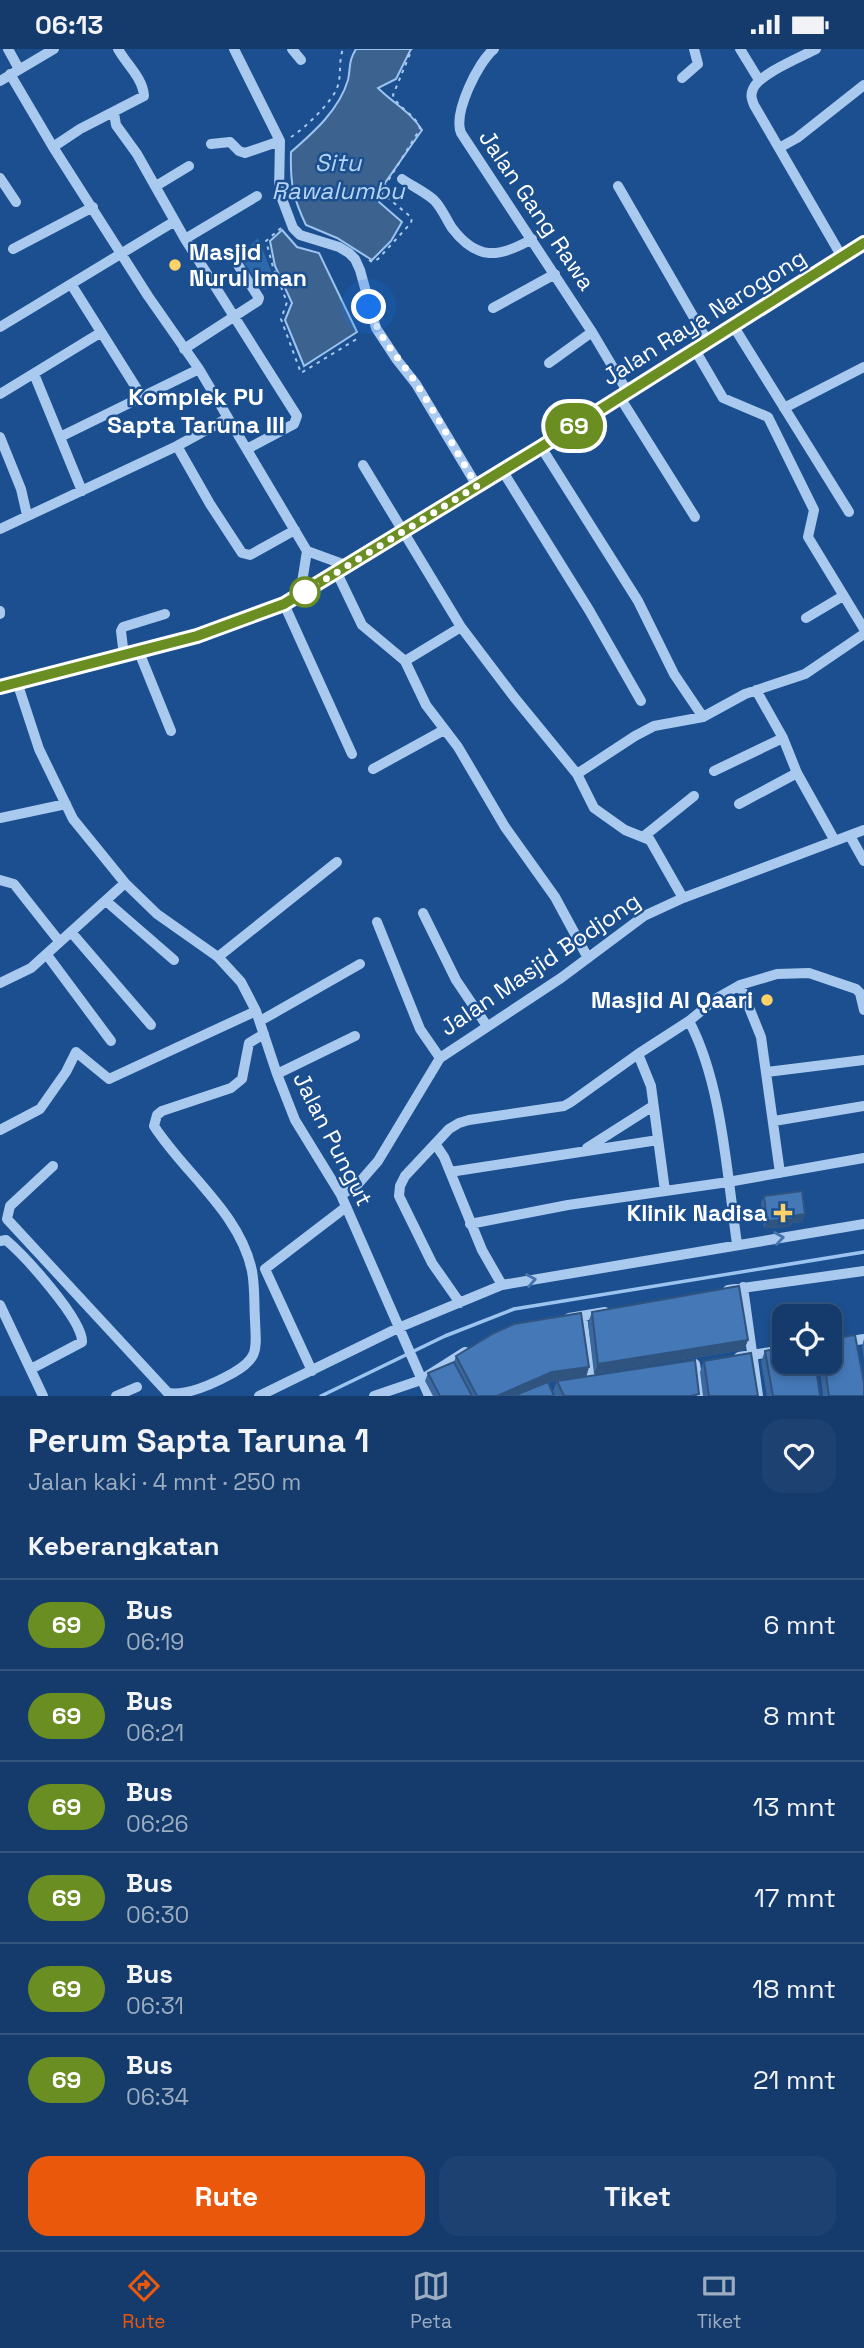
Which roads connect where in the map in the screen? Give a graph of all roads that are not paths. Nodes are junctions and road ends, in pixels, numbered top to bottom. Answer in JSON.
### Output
{"nodes":[{"id":1,"x":8,"y":49,"type":"edge"},
{"id":2,"x":54,"y":49,"type":"edge"},
{"id":3,"x":117,"y":49,"type":"edge"},
{"id":4,"x":234,"y":49,"type":"edge"},
{"id":5,"x":292,"y":49,"type":"edge"},
{"id":6,"x":494,"y":49,"type":"edge"},
{"id":7,"x":694,"y":49,"type":"edge"},
{"id":8,"x":740,"y":49,"type":"edge"},
{"id":9,"x":816,"y":49,"type":"edge"},
{"id":10,"x":301,"y":60,"type":"dead end"},
{"id":11,"x":15,"y":71,"type":"junction"},
{"id":12,"x":682,"y":78,"type":"dead end"},
{"id":13,"x":759,"y":80,"type":"junction"},
{"id":14,"x":0,"y":81,"type":"edge"},
{"id":15,"x":864,"y":85,"type":"edge"},
{"id":16,"x":114,"y":113,"type":"junction"},
{"id":17,"x":280,"y":141,"type":"junction"},
{"id":18,"x":211,"y":144,"type":"dead end"},
{"id":19,"x":53,"y":147,"type":"junction"},
{"id":20,"x":779,"y":148,"type":"junction"},
{"id":21,"x":190,"y":166,"type":"dead end"},
{"id":22,"x":0,"y":178,"type":"edge"},
{"id":23,"x":402,"y":179,"type":"dead end"},
{"id":24,"x":156,"y":186,"type":"junction"},
{"id":25,"x":618,"y":186,"type":"dead end"},
{"id":26,"x":257,"y":196,"type":"dead end"},
{"id":27,"x":16,"y":202,"type":"dead end"},
{"id":28,"x":93,"y":207,"type":"junction"},
{"id":29,"x":175,"y":221,"type":"junction"},
{"id":30,"x":185,"y":239,"type":"junction"},
{"id":31,"x":532,"y":239,"type":"junction"},
{"id":32,"x":864,"y":243,"type":"edge"},
{"id":33,"x":13,"y":249,"type":"dead end"},
{"id":34,"x":122,"y":254,"type":"junction"},
{"id":35,"x":842,"y":257,"type":"junction"},
{"id":36,"x":238,"y":265,"type":"dead end"},
{"id":37,"x":555,"y":274,"type":"junction"},
{"id":38,"x":71,"y":284,"type":"junction"},
{"id":39,"x":493,"y":308,"type":"dead end"},
{"id":40,"x":234,"y":319,"type":"junction"},
{"id":41,"x":0,"y":327,"type":"edge"},
{"id":42,"x":734,"y":327,"type":"junction"},
{"id":43,"x":592,"y":332,"type":"junction"},
{"id":44,"x":100,"y":333,"type":"junction"},
{"id":45,"x":708,"y":342,"type":"junction"},
{"id":46,"x":184,"y":349,"type":"junction"},
{"id":47,"x":695,"y":350,"type":"junction"},
{"id":48,"x":550,"y":363,"type":"dead end"},
{"id":49,"x":864,"y":367,"type":"edge"},
{"id":50,"x":199,"y":369,"type":"junction"},
{"id":51,"x":34,"y":374,"type":"junction"},
{"id":52,"x":0,"y":394,"type":"edge"},
{"id":53,"x":623,"y":394,"type":"junction"},
{"id":54,"x":142,"y":397,"type":"junction"},
{"id":55,"x":784,"y":408,"type":"junction"},
{"id":56,"x":228,"y":418,"type":"junction"},
{"id":57,"x":0,"y":437,"type":"edge"},
{"id":58,"x":60,"y":437,"type":"junction"},
{"id":59,"x":177,"y":446,"type":"junction"},
{"id":60,"x":541,"y":447,"type":"junction"},
{"id":61,"x":247,"y":449,"type":"junction"},
{"id":62,"x":363,"y":465,"type":"dead end"},
{"id":63,"x":502,"y":470,"type":"junction"},
{"id":64,"x":477,"y":486,"type":"junction"},
{"id":65,"x":82,"y":491,"type":"junction"},
{"id":66,"x":849,"y":512,"type":"dead end"},
{"id":67,"x":27,"y":515,"type":"junction"},
{"id":68,"x":695,"y":517,"type":"dead end"},
{"id":69,"x":0,"y":529,"type":"edge"},
{"id":70,"x":295,"y":530,"type":"junction"},
{"id":71,"x":404,"y":530,"type":"junction"},
{"id":72,"x":307,"y":551,"type":"junction"},
{"id":73,"x":343,"y":569,"type":"junction"},
{"id":74,"x":300,"y":595,"type":"junction"},
{"id":75,"x":843,"y":596,"type":"junction"},
{"id":76,"x":284,"y":604,"type":"junction"},
{"id":77,"x":165,"y":614,"type":"dead end"},
{"id":78,"x":806,"y":618,"type":"dead end"},
{"id":79,"x":461,"y":627,"type":"junction"},
{"id":80,"x":864,"y":632,"type":"edge"},
{"id":81,"x":139,"y":652,"type":"junction"},
{"id":82,"x":124,"y":656,"type":"junction"},
{"id":83,"x":405,"y":661,"type":"junction"},
{"id":84,"x":17,"y":682,"type":"junction"},
{"id":85,"x":0,"y":687,"type":"edge"},
{"id":86,"x":756,"y":690,"type":"junction"},
{"id":87,"x":641,"y":701,"type":"dead end"},
{"id":88,"x":702,"y":717,"type":"junction"},
{"id":89,"x":443,"y":730,"type":"junction"},
{"id":90,"x":171,"y":731,"type":"dead end"},
{"id":91,"x":783,"y":739,"type":"junction"},
{"id":92,"x":352,"y":754,"type":"dead end"},
{"id":93,"x":373,"y":769,"type":"dead end"},
{"id":94,"x":714,"y":771,"type":"dead end"},
{"id":95,"x":797,"y":773,"type":"junction"},
{"id":96,"x":577,"y":774,"type":"junction"},
{"id":97,"x":694,"y":796,"type":"dead end"},
{"id":98,"x":66,"y":804,"type":"junction"},
{"id":99,"x":739,"y":804,"type":"dead end"},
{"id":100,"x":0,"y":818,"type":"edge"},
{"id":101,"x":864,"y":830,"type":"edge"},
{"id":102,"x":850,"y":836,"type":"junction"},
{"id":103,"x":643,"y":837,"type":"junction"},
{"id":104,"x":835,"y":841,"type":"junction"},
{"id":105,"x":864,"y":861,"type":"edge"},
{"id":106,"x":337,"y":862,"type":"dead end"},
{"id":107,"x":0,"y":880,"type":"edge"},
{"id":108,"x":125,"y":883,"type":"junction"},
{"id":109,"x":683,"y":898,"type":"junction"},
{"id":110,"x":106,"y":901,"type":"junction"},
{"id":111,"x":423,"y":913,"type":"dead end"},
{"id":112,"x":377,"y":922,"type":"dead end"},
{"id":113,"x":71,"y":932,"type":"junction"},
{"id":114,"x":59,"y":941,"type":"junction"},
{"id":115,"x":47,"y":955,"type":"junction"},
{"id":116,"x":218,"y":957,"type":"junction"},
{"id":117,"x":588,"y":958,"type":"junction"},
{"id":118,"x":174,"y":960,"type":"dead end"},
{"id":119,"x":359,"y":964,"type":"dead end"},
{"id":120,"x":0,"y":983,"type":"edge"},
{"id":121,"x":740,"y":985,"type":"junction"},
{"id":122,"x":864,"y":1010,"type":"edge"},
{"id":123,"x":258,"y":1016,"type":"junction"},
{"id":124,"x":689,"y":1021,"type":"junction"},
{"id":125,"x":151,"y":1025,"type":"dead end"},
{"id":126,"x":487,"y":1026,"type":"junction"},
{"id":127,"x":264,"y":1034,"type":"junction"},
{"id":128,"x":355,"y":1036,"type":"dead end"},
{"id":129,"x":111,"y":1041,"type":"dead end"},
{"id":130,"x":638,"y":1054,"type":"junction"},
{"id":131,"x":440,"y":1058,"type":"junction"},
{"id":132,"x":864,"y":1060,"type":"edge"},
{"id":133,"x":768,"y":1072,"type":"junction"},
{"id":134,"x":277,"y":1074,"type":"junction"},
{"id":135,"x":653,"y":1106,"type":"junction"},
{"id":136,"x":864,"y":1106,"type":"edge"},
{"id":137,"x":774,"y":1121,"type":"junction"},
{"id":138,"x":0,"y":1130,"type":"edge"},
{"id":139,"x":658,"y":1140,"type":"junction"},
{"id":140,"x":436,"y":1145,"type":"junction"},
{"id":141,"x":583,"y":1151,"type":"junction"},
{"id":142,"x":864,"y":1159,"type":"edge"},
{"id":143,"x":53,"y":1166,"type":"dead end"},
{"id":144,"x":450,"y":1172,"type":"junction"},
{"id":145,"x":780,"y":1173,"type":"junction"},
{"id":146,"x":728,"y":1182,"type":"junction"},
{"id":147,"x":665,"y":1191,"type":"junction"},
{"id":148,"x":341,"y":1195,"type":"junction"},
{"id":149,"x":346,"y":1207,"type":"junction"},
{"id":150,"x":470,"y":1224,"type":"junction"},
{"id":151,"x":864,"y":1224,"type":"edge"},
{"id":152,"x":1,"y":1241,"type":"edge"},
{"id":153,"x":737,"y":1244,"type":"junction"},
{"id":154,"x":864,"y":1271,"type":"edge"},
{"id":155,"x":502,"y":1285,"type":"junction"},
{"id":156,"x":743,"y":1287,"type":"junction"},
{"id":157,"x":716,"y":1292,"type":"edge"},
{"id":158,"x":460,"y":1303,"type":"junction"},
{"id":159,"x":0,"y":1305,"type":"edge"},
{"id":160,"x":622,"y":1309,"type":"edge"},
{"id":161,"x":582,"y":1316,"type":"junction"},
{"id":162,"x":562,"y":1320,"type":"edge"},
{"id":163,"x":400,"y":1332,"type":"junction"},
{"id":164,"x":860,"y":1339,"type":"edge"},
{"id":165,"x":842,"y":1341,"type":"edge"},
{"id":166,"x":478,"y":1344,"type":"edge"},
{"id":167,"x":772,"y":1351,"type":"edge"},
{"id":168,"x":857,"y":1352,"type":"edge"},
{"id":169,"x":751,"y":1354,"type":"junction"},
{"id":170,"x":722,"y":1359,"type":"edge"},
{"id":171,"x":708,"y":1362,"type":"edge"},
{"id":172,"x":695,"y":1364,"type":"junction"},
{"id":173,"x":682,"y":1366,"type":"edge"},
{"id":174,"x":31,"y":1369,"type":"junction"},
{"id":175,"x":312,"y":1371,"type":"junction"},
{"id":176,"x":604,"y":1379,"type":"edge"},
{"id":177,"x":421,"y":1380,"type":"junction"},
{"id":178,"x":137,"y":1387,"type":"dead end"},
{"id":179,"x":43,"y":1396,"type":"edge"},
{"id":180,"x":116,"y":1396,"type":"edge"},
{"id":181,"x":259,"y":1396,"type":"edge"},
{"id":182,"x":374,"y":1396,"type":"edge"},
{"id":183,"x":429,"y":1396,"type":"edge"},
{"id":184,"x":700,"y":1396,"type":"edge"},
{"id":185,"x":758,"y":1396,"type":"edge"}],
"edges":[{"from":1,"to":11,"type":"street"},
{"from":2,"to":11,"type":"street"},
{"from":3,"to":16,"type":"street"},
{"from":4,"to":17,"type":"street"},
{"from":5,"to":10,"type":"street"},
{"from":6,"to":31,"type":"street","name":"Jalan Gang Rawa"},
{"from":7,"to":12,"type":"street"},
{"from":8,"to":13,"type":"street"},
{"from":9,"to":13,"type":"street"},
{"from":11,"to":14,"type":"street"},
{"from":11,"to":19,"type":"street"},
{"from":13,"to":20,"type":"street"},
{"from":15,"to":20,"type":"street"},
{"from":16,"to":19,"type":"street"},
{"from":16,"to":24,"type":"street"},
{"from":17,"to":18,"type":"street"},
{"from":17,"to":64,"type":"street"},
{"from":19,"to":28,"type":"street"},
{"from":20,"to":35,"type":"street"},
{"from":21,"to":24,"type":"street"},
{"from":22,"to":27,"type":"street"},
{"from":23,"to":31,"type":"street"},
{"from":24,"to":29,"type":"street"},
{"from":25,"to":45,"type":"street"},
{"from":26,"to":30,"type":"street"},
{"from":28,"to":33,"type":"street"},
{"from":28,"to":34,"type":"street"},
{"from":29,"to":30,"type":"street"},
{"from":29,"to":34,"type":"street"},
{"from":30,"to":40,"type":"street"},
{"from":31,"to":37,"type":"street","name":"Jalan Gang Rawa"},
{"from":32,"to":35,"type":"main road","name":"Jalan Raya Narogong"},
{"from":34,"to":38,"type":"street"},
{"from":34,"to":46,"type":"street"},
{"from":35,"to":42,"type":"main road","name":"Jalan Raya Narogong"},
{"from":36,"to":40,"type":"street"},
{"from":37,"to":39,"type":"street"},
{"from":37,"to":43,"type":"street","name":"Jalan Gang Rawa"},
{"from":38,"to":41,"type":"street"},
{"from":38,"to":44,"type":"street"},
{"from":40,"to":46,"type":"street"},
{"from":40,"to":61,"type":"street"},
{"from":42,"to":45,"type":"main road","name":"Jalan Raya Narogong"},
{"from":42,"to":55,"type":"street"},
{"from":43,"to":48,"type":"street"},
{"from":43,"to":53,"type":"street","name":"Jalan Gang Rawa"},
{"from":44,"to":51,"type":"street"},
{"from":44,"to":54,"type":"street"},
{"from":45,"to":47,"type":"main road","name":"Jalan Raya Narogong"},
{"from":46,"to":50,"type":"street"},
{"from":47,"to":53,"type":"main road","name":"Jalan Raya Narogong"},
{"from":47,"to":75,"type":"street"},
{"from":49,"to":55,"type":"street"},
{"from":50,"to":54,"type":"street"},
{"from":50,"to":56,"type":"street"},
{"from":51,"to":52,"type":"street"},
{"from":51,"to":58,"type":"street"},
{"from":53,"to":60,"type":"main road","name":"Jalan Raya Narogong"},
{"from":53,"to":68,"type":"street","name":"Jalan Gang Rawa"},
{"from":54,"to":58,"type":"street"},
{"from":55,"to":66,"type":"street"},
{"from":56,"to":59,"type":"street"},
{"from":56,"to":61,"type":"street"},
{"from":57,"to":67,"type":"street"},
{"from":58,"to":65,"type":"street"},
{"from":59,"to":65,"type":"street"},
{"from":59,"to":70,"type":"street"},
{"from":60,"to":63,"type":"main road","name":"Jalan Raya Narogong"},
{"from":60,"to":88,"type":"street"},
{"from":61,"to":70,"type":"street"},
{"from":62,"to":71,"type":"street"},
{"from":63,"to":64,"type":"main road","name":"Jalan Raya Narogong"},
{"from":63,"to":87,"type":"street"},
{"from":64,"to":71,"type":"main road","name":"Jalan Raya Narogong"},
{"from":65,"to":67,"type":"street"},
{"from":67,"to":69,"type":"street"},
{"from":70,"to":72,"type":"street"},
{"from":71,"to":73,"type":"main road","name":"Jalan Raya Narogong"},
{"from":71,"to":79,"type":"street"},
{"from":72,"to":73,"type":"street"},
{"from":72,"to":74,"type":"street"},
{"from":73,"to":74,"type":"main road","name":"Jalan Raya Narogong"},
{"from":73,"to":83,"type":"street"},
{"from":74,"to":76,"type":"main road","name":"Jalan Raya Narogong"},
{"from":75,"to":78,"type":"street"},
{"from":75,"to":80,"type":"street"},
{"from":76,"to":81,"type":"main road","name":"Jalan Raya Narogong"},
{"from":76,"to":92,"type":"street"},
{"from":77,"to":82,"type":"street"},
{"from":79,"to":83,"type":"street"},
{"from":79,"to":96,"type":"street"},
{"from":80,"to":86,"type":"street"},
{"from":81,"to":82,"type":"main road","name":"Jalan Raya Narogong"},
{"from":81,"to":90,"type":"street"},
{"from":82,"to":84,"type":"main road","name":"Jalan Raya Narogong"},
{"from":83,"to":89,"type":"street"},
{"from":84,"to":85,"type":"main road","name":"Jalan Raya Narogong"},
{"from":84,"to":98,"type":"street","name":"Jalan Pungut"},
{"from":86,"to":88,"type":"street"},
{"from":86,"to":91,"type":"street"},
{"from":88,"to":96,"type":"street"},
{"from":89,"to":93,"type":"street"},
{"from":89,"to":117,"type":"street"},
{"from":91,"to":94,"type":"street"},
{"from":91,"to":95,"type":"street"},
{"from":95,"to":99,"type":"street"},
{"from":95,"to":104,"type":"street"},
{"from":96,"to":103,"type":"street"},
{"from":97,"to":103,"type":"street"},
{"from":98,"to":100,"type":"street"},
{"from":98,"to":108,"type":"street","name":"Jalan Pungut"},
{"from":101,"to":102,"type":"street","name":"Jalan Masjid Bodjong"},
{"from":102,"to":104,"type":"street","name":"Jalan Masjid Bodjong"},
{"from":102,"to":105,"type":"street"},
{"from":103,"to":109,"type":"street"},
{"from":104,"to":109,"type":"street","name":"Jalan Masjid Bodjong"},
{"from":106,"to":116,"type":"street"},
{"from":107,"to":114,"type":"street"},
{"from":108,"to":110,"type":"street"},
{"from":108,"to":116,"type":"street","name":"Jalan Pungut"},
{"from":109,"to":117,"type":"street","name":"Jalan Masjid Bodjong"},
{"from":110,"to":113,"type":"street"},
{"from":110,"to":118,"type":"street"},
{"from":111,"to":126,"type":"street"},
{"from":112,"to":131,"type":"street"},
{"from":113,"to":114,"type":"street"},
{"from":113,"to":125,"type":"street"},
{"from":114,"to":115,"type":"street"},
{"from":115,"to":120,"type":"street"},
{"from":115,"to":129,"type":"street"},
{"from":116,"to":123,"type":"street","name":"Jalan Pungut"},
{"from":117,"to":126,"type":"street","name":"Jalan Masjid Bodjong"},
{"from":119,"to":123,"type":"street"},
{"from":121,"to":122,"type":"street"},
{"from":121,"to":124,"type":"street"},
{"from":121,"to":133,"type":"street"},
{"from":123,"to":127,"type":"street","name":"Jalan Pungut"},
{"from":123,"to":138,"type":"street"},
{"from":124,"to":130,"type":"street"},
{"from":124,"to":146,"type":"street"},
{"from":126,"to":131,"type":"street","name":"Jalan Masjid Bodjong"},
{"from":127,"to":134,"type":"street","name":"Jalan Pungut"},
{"from":127,"to":143,"type":"street"},
{"from":128,"to":134,"type":"street"},
{"from":130,"to":135,"type":"street"},
{"from":130,"to":140,"type":"street"},
{"from":131,"to":148,"type":"street","name":"Jalan Masjid Bodjong"},
{"from":132,"to":133,"type":"street"},
{"from":133,"to":137,"type":"street"},
{"from":134,"to":148,"type":"street","name":"Jalan Pungut"},
{"from":135,"to":139,"type":"street"},
{"from":135,"to":141,"type":"street"},
{"from":136,"to":137,"type":"street"},
{"from":137,"to":145,"type":"street"},
{"from":139,"to":141,"type":"street"},
{"from":139,"to":147,"type":"street"},
{"from":140,"to":144,"type":"street"},
{"from":140,"to":158,"type":"street"},
{"from":141,"to":144,"type":"street"},
{"from":142,"to":145,"type":"street"},
{"from":144,"to":150,"type":"street"},
{"from":145,"to":146,"type":"street"},
{"from":146,"to":147,"type":"street"},
{"from":146,"to":153,"type":"street"},
{"from":147,"to":150,"type":"street"},
{"from":148,"to":149,"type":"street","name":"Jalan Pungut"},
{"from":149,"to":163,"type":"street","name":"Jalan Pungut"},
{"from":149,"to":175,"type":"street"},
{"from":150,"to":155,"type":"street"},
{"from":153,"to":151,"type":"street","one_way":true},
{"from":152,"to":174,"type":"street"},
{"from":155,"to":153,"type":"street","one_way":true},
{"from":154,"to":156,"type":"street"},
{"from":155,"to":158,"type":"street"},
{"from":156,"to":157,"type":"street"},
{"from":156,"to":169,"type":"street"},
{"from":158,"to":163,"type":"street"},
{"from":159,"to":174,"type":"street"},
{"from":160,"to":161,"type":"street"},
{"from":161,"to":162,"type":"street"},
{"from":161,"to":176,"type":"street"},
{"from":163,"to":175,"type":"street"},
{"from":163,"to":177,"type":"street","name":"Jalan Pungut"},
{"from":164,"to":165,"type":"street"},
{"from":164,"to":168,"type":"street"},
{"from":166,"to":177,"type":"street"},
{"from":167,"to":169,"type":"street"},
{"from":169,"to":170,"type":"street"},
{"from":169,"to":185,"type":"street"},
{"from":171,"to":172,"type":"street"},
{"from":172,"to":173,"type":"street"},
{"from":172,"to":184,"type":"street"},
{"from":174,"to":179,"type":"street"},
{"from":175,"to":181,"type":"street"},
{"from":177,"to":182,"type":"street"},
{"from":177,"to":183,"type":"street","name":"Jalan Pungut"},
{"from":178,"to":180,"type":"street"}]}
